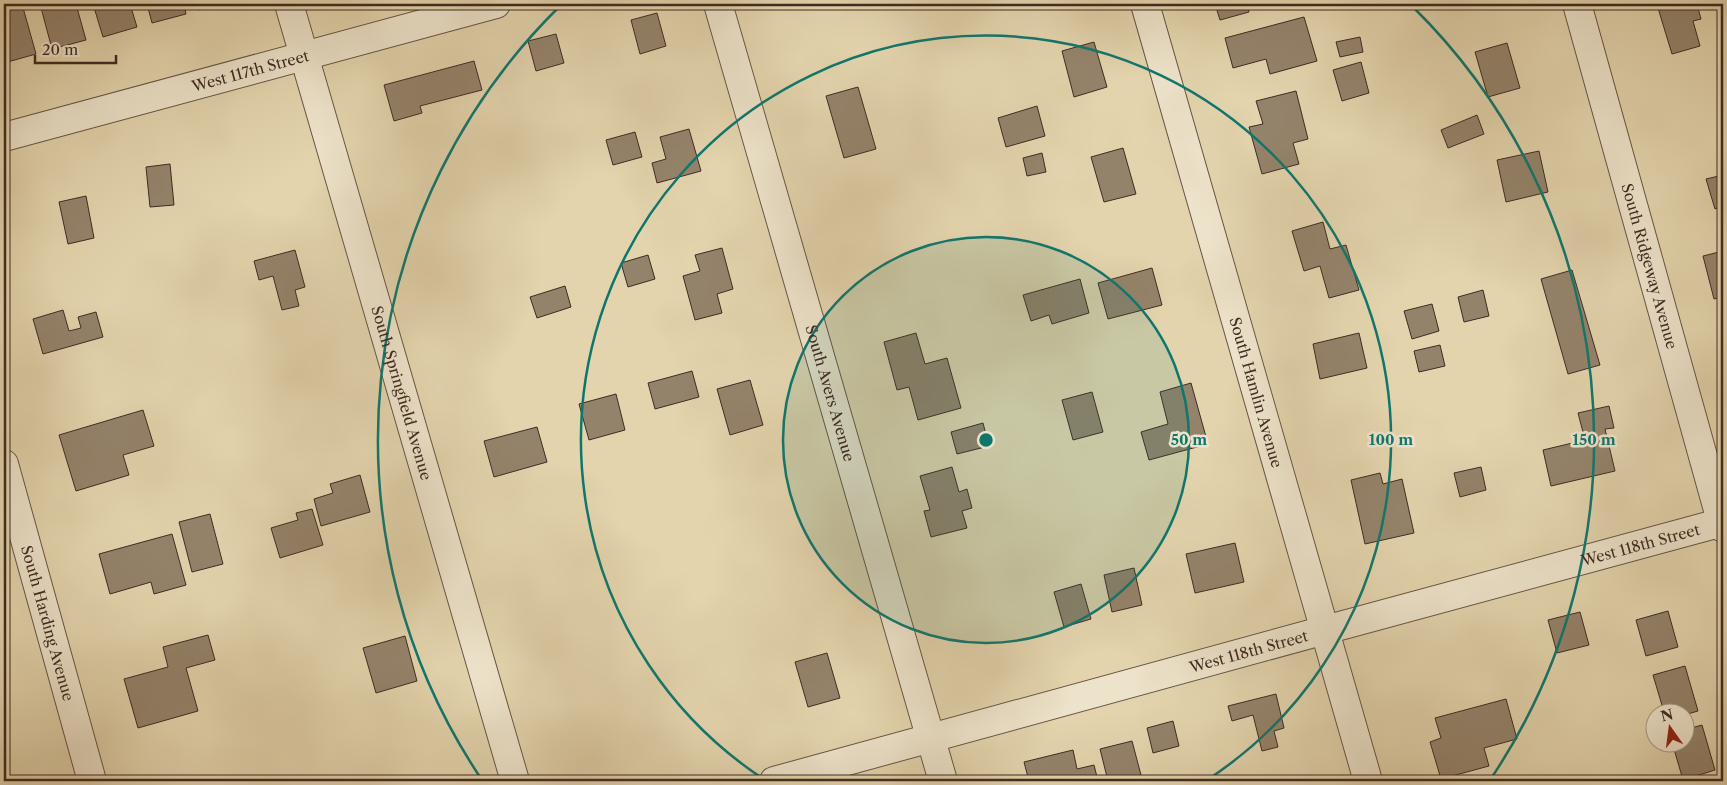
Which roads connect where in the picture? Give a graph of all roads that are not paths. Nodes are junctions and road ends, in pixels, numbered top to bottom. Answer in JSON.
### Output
{"nodes":[{"id":1,"x":289,"y":4,"type":"edge"},
{"id":2,"x":496,"y":4,"type":"edge"},
{"id":3,"x":718,"y":4,"type":"edge"},
{"id":4,"x":1145,"y":4,"type":"edge"},
{"id":5,"x":1577,"y":4,"type":"edge"},
{"id":6,"x":303,"y":56,"type":"junction"},
{"id":7,"x":4,"y":137,"type":"edge"},
{"id":8,"x":4,"y":464,"type":"edge"},
{"id":9,"x":1723,"y":524,"type":"edge"},
{"id":10,"x":1325,"y":630,"type":"junction"},
{"id":11,"x":931,"y":738,"type":"junction"},
{"id":12,"x":92,"y":781,"type":"edge"},
{"id":13,"x":515,"y":781,"type":"edge"},
{"id":14,"x":774,"y":781,"type":"edge"},
{"id":15,"x":942,"y":781,"type":"edge"},
{"id":16,"x":1368,"y":781,"type":"edge"}],
"edges":[{"from":1,"to":6,"type":"street","name":"South Springfield Avenue"},
{"from":2,"to":6,"type":"street","name":"West 117th Street"},
{"from":3,"to":11,"type":"street","name":"South Avers Avenue"},
{"from":4,"to":10,"type":"street","name":"South Hamlin Avenue"},
{"from":5,"to":9,"type":"street","name":"South Ridgeway Avenue"},
{"from":6,"to":7,"type":"street","name":"West 117th Street"},
{"from":6,"to":13,"type":"street","name":"South Springfield Avenue"},
{"from":8,"to":12,"type":"street","name":"South Harding Avenue"},
{"from":9,"to":10,"type":"street","name":"West 118th Street"},
{"from":10,"to":11,"type":"street","name":"West 118th Street"},
{"from":10,"to":16,"type":"street","name":"South Hamlin Avenue"},
{"from":11,"to":14,"type":"street","name":"West 118th Street"},
{"from":11,"to":15,"type":"street","name":"South Avers Avenue"}]}
